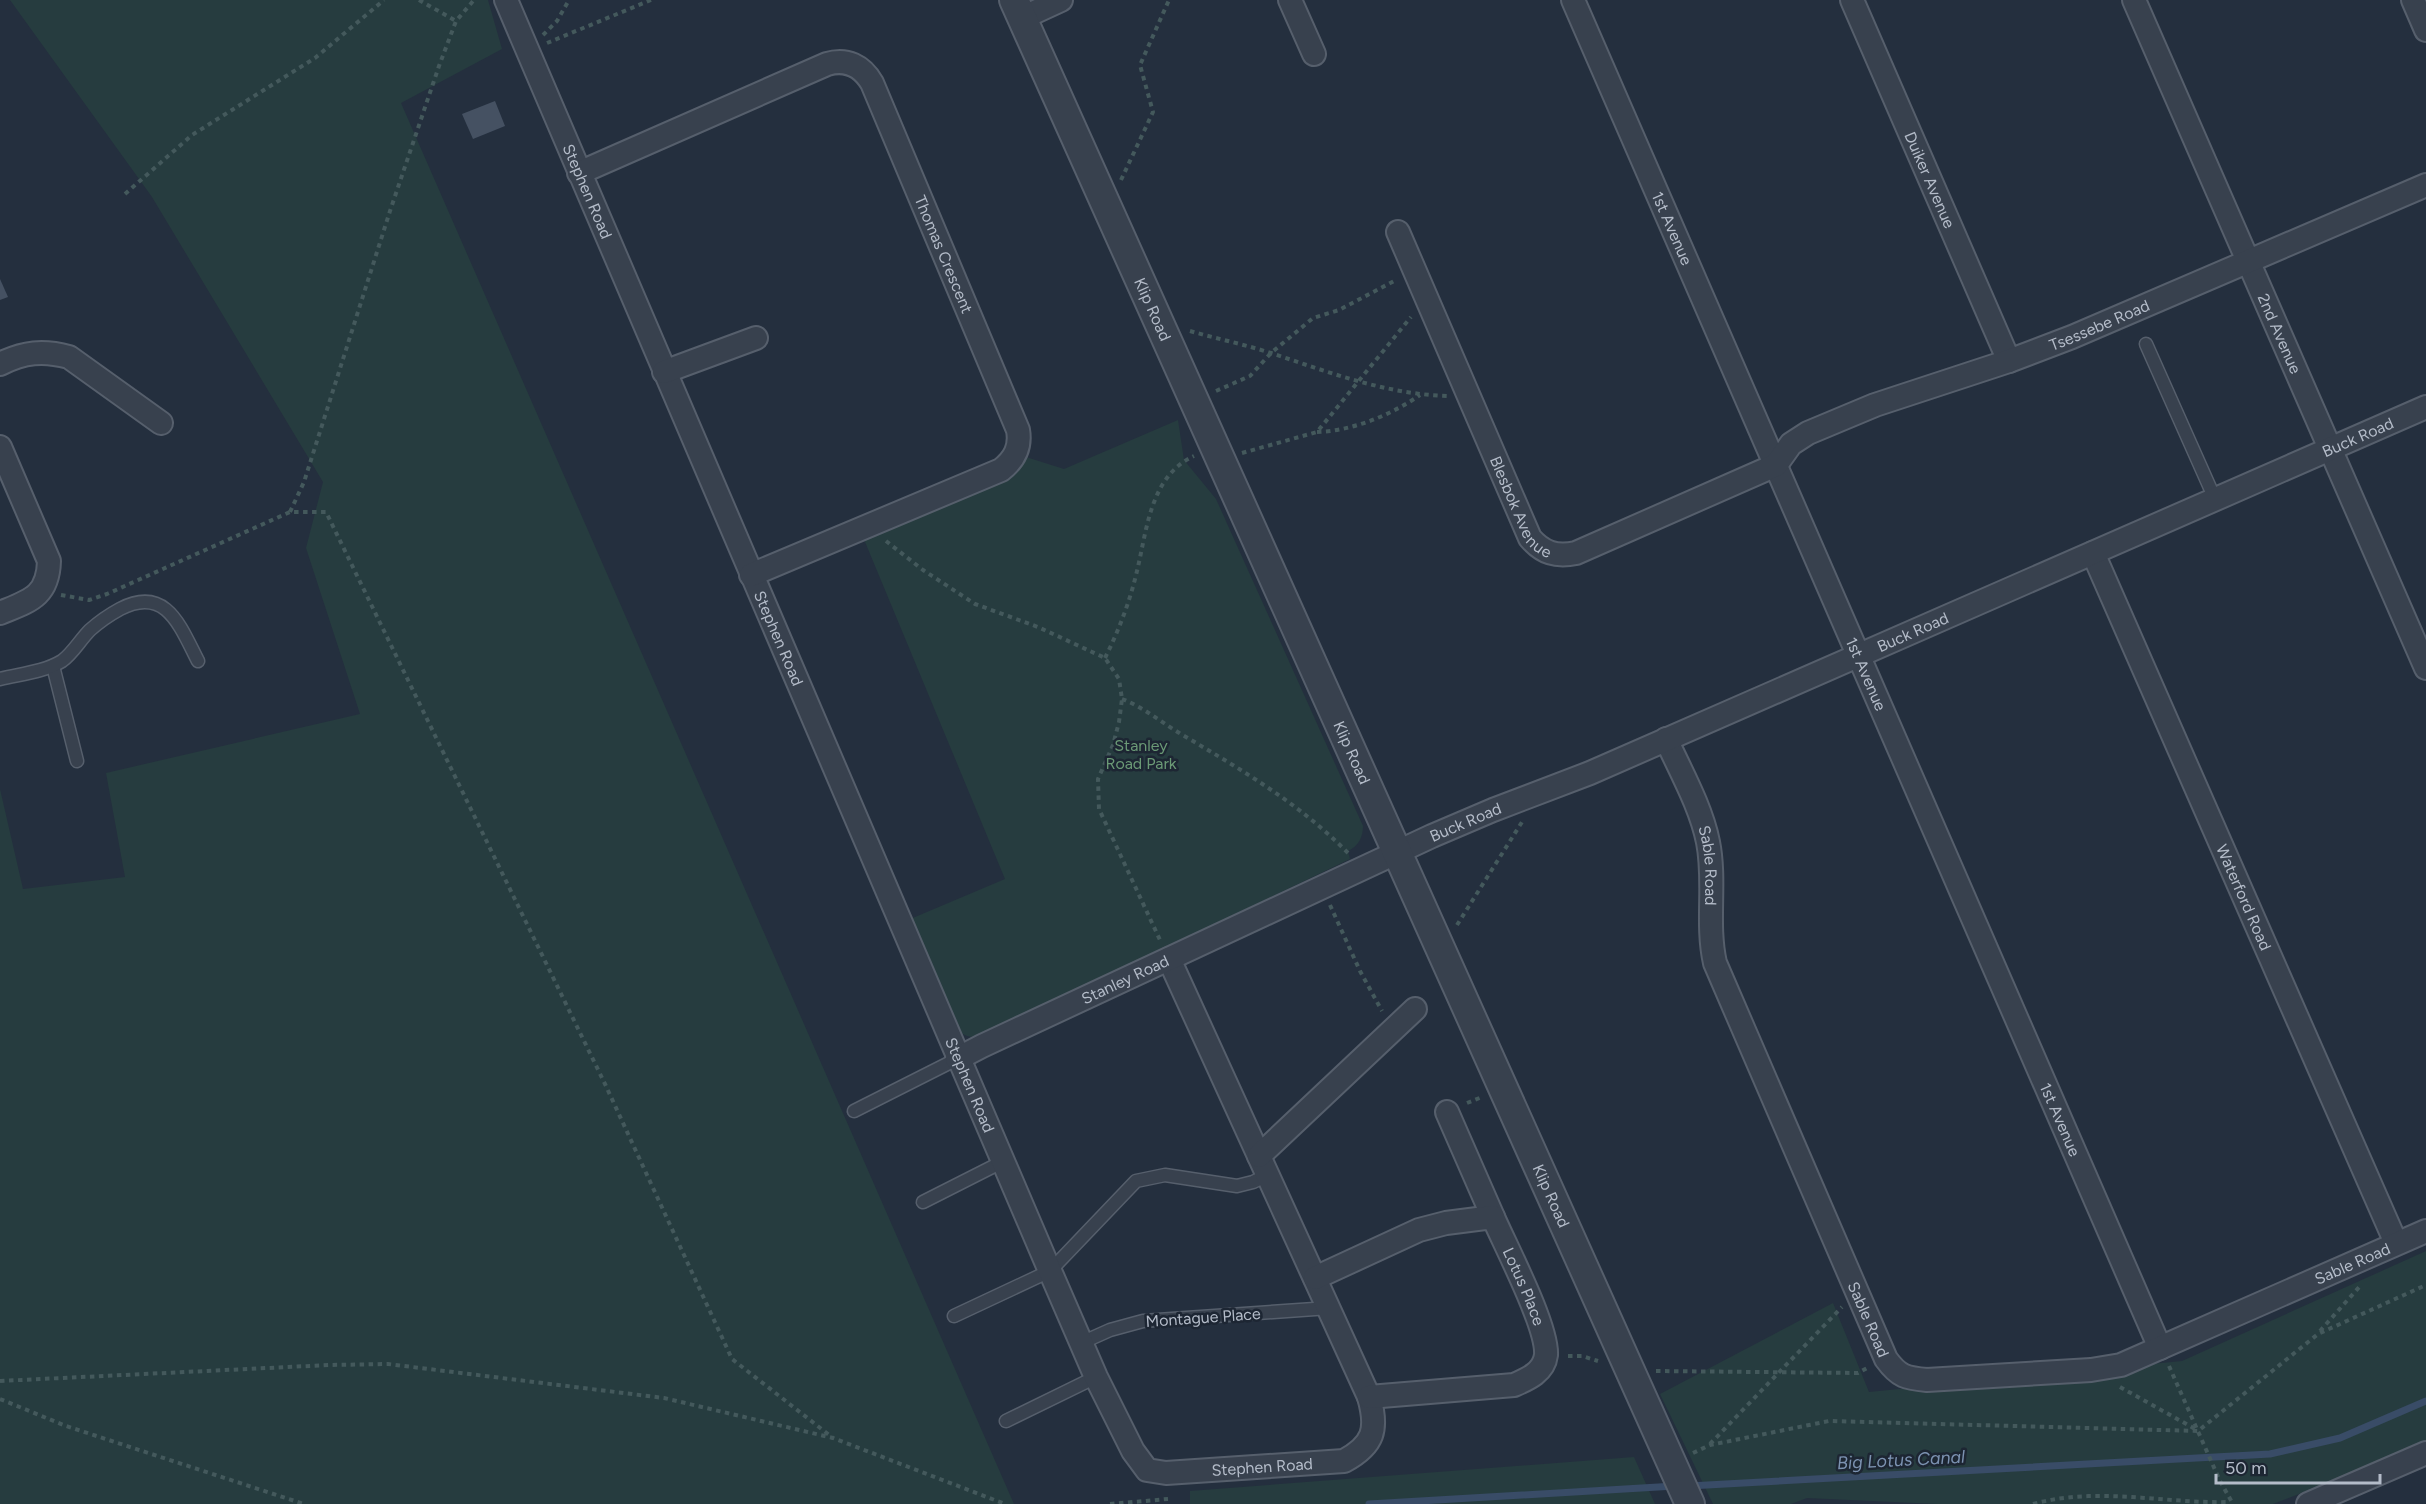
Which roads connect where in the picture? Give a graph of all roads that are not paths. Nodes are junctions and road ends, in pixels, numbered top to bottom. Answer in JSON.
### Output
{"nodes":[{"id":1,"x":506,"y":0,"type":"edge"},
{"id":2,"x":1061,"y":0,"type":"edge"},
{"id":3,"x":1290,"y":0,"type":"edge"},
{"id":4,"x":1573,"y":0,"type":"edge"},
{"id":5,"x":1852,"y":0,"type":"edge"},
{"id":6,"x":2134,"y":0,"type":"edge"},
{"id":7,"x":2413,"y":0,"type":"edge"},
{"id":8,"x":1018,"y":9,"type":"edge"},
{"id":9,"x":2426,"y":30,"type":"edge"},
{"id":10,"x":1314,"y":54,"type":"dead end"},
{"id":11,"x":579,"y":173,"type":"junction"},
{"id":12,"x":2426,"y":185,"type":"edge"},
{"id":13,"x":1398,"y":232,"type":"dead end"},
{"id":14,"x":2248,"y":261,"type":"junction"},
{"id":15,"x":756,"y":338,"type":"dead end"},
{"id":16,"x":2146,"y":344,"type":"dead end"},
{"id":17,"x":2008,"y":361,"type":"junction"},
{"id":18,"x":0,"y":364,"type":"edge"},
{"id":19,"x":664,"y":372,"type":"junction"},
{"id":20,"x":2426,"y":407,"type":"edge"},
{"id":21,"x":161,"y":423,"type":"dead end"},
{"id":22,"x":0,"y":447,"type":"edge"},
{"id":23,"x":2329,"y":450,"type":"junction"},
{"id":24,"x":1776,"y":465,"type":"junction"},
{"id":25,"x":2215,"y":499,"type":"junction"},
{"id":26,"x":2092,"y":553,"type":"junction"},
{"id":27,"x":751,"y":575,"type":"junction"},
{"id":28,"x":0,"y":613,"type":"edge"},
{"id":29,"x":2419,"y":632,"type":"edge"},
{"id":30,"x":1860,"y":655,"type":"junction"},
{"id":31,"x":198,"y":661,"type":"dead end"},
{"id":32,"x":53,"y":666,"type":"junction"},
{"id":33,"x":2426,"y":668,"type":"edge"},
{"id":34,"x":0,"y":679,"type":"edge"},
{"id":35,"x":1666,"y":739,"type":"junction"},
{"id":36,"x":77,"y":761,"type":"dead end"},
{"id":37,"x":1398,"y":852,"type":"junction"},
{"id":38,"x":1166,"y":952,"type":"junction"},
{"id":39,"x":1415,"y":1009,"type":"dead end"},
{"id":40,"x":957,"y":1059,"type":"junction"},
{"id":41,"x":854,"y":1111,"type":"dead end"},
{"id":42,"x":1447,"y":1112,"type":"road end"},
{"id":43,"x":1002,"y":1162,"type":"junction"},
{"id":44,"x":1264,"y":1166,"type":"junction"},
{"id":45,"x":923,"y":1202,"type":"dead end"},
{"id":46,"x":1493,"y":1217,"type":"junction"},
{"id":47,"x":2426,"y":1231,"type":"edge"},
{"id":48,"x":2396,"y":1244,"type":"junction"},
{"id":49,"x":1050,"y":1271,"type":"junction"},
{"id":50,"x":1315,"y":1278,"type":"junction"},
{"id":51,"x":1329,"y":1308,"type":"junction"},
{"id":52,"x":954,"y":1316,"type":"dead end"},
{"id":53,"x":1081,"y":1343,"type":"junction"},
{"id":54,"x":2164,"y":1357,"type":"junction"},
{"id":55,"x":1096,"y":1377,"type":"junction"},
{"id":56,"x":1370,"y":1397,"type":"junction"},
{"id":57,"x":1006,"y":1421,"type":"dead end"},
{"id":58,"x":2426,"y":1453,"type":"edge"},
{"id":59,"x":1690,"y":1503,"type":"edge"},
{"id":60,"x":2308,"y":1504,"type":"edge"}],
"edges":[{"from":1,"to":11,"type":"street","name":"Stephen Road"},
{"from":2,"to":8,"type":"street"},
{"from":3,"to":10,"type":"street"},
{"from":4,"to":24,"type":"street","name":"1st Avenue"},
{"from":5,"to":17,"type":"street","name":"Duiker Avenue"},
{"from":6,"to":14,"type":"street","name":"2nd Avenue"},
{"from":7,"to":9,"type":"street"},
{"from":8,"to":37,"type":"street","name":"Klip Road"},
{"from":11,"to":19,"type":"street","name":"Stephen Road"},
{"from":11,"to":27,"type":"street","name":"Thomas Crescent"},
{"from":12,"to":14,"type":"street","name":"Tsessebe Road"},
{"from":13,"to":24,"type":"street","name":"Blesbok Avenue"},
{"from":14,"to":17,"type":"street","name":"Tsessebe Road"},
{"from":14,"to":23,"type":"street","name":"2nd Avenue"},
{"from":15,"to":19,"type":"street"},
{"from":16,"to":25,"type":"lane"},
{"from":17,"to":24,"type":"street","name":"Tsessebe Road"},
{"from":18,"to":21,"type":"street"},
{"from":19,"to":27,"type":"street","name":"Stephen Road"},
{"from":20,"to":23,"type":"street","name":"Buck Road"},
{"from":22,"to":28,"type":"street"},
{"from":23,"to":25,"type":"street","name":"Buck Road"},
{"from":23,"to":29,"type":"street","name":"2nd Avenue"},
{"from":24,"to":30,"type":"street","name":"1st Avenue"},
{"from":25,"to":26,"type":"street","name":"Buck Road"},
{"from":26,"to":30,"type":"street","name":"Buck Road"},
{"from":26,"to":48,"type":"street","name":"Waterford Road"},
{"from":27,"to":40,"type":"street","name":"Stephen Road"},
{"from":29,"to":33,"type":"street","name":"2nd Avenue"},
{"from":30,"to":35,"type":"street","name":"Buck Road"},
{"from":30,"to":54,"type":"street","name":"1st Avenue"},
{"from":31,"to":32,"type":"lane"},
{"from":32,"to":34,"type":"lane"},
{"from":32,"to":36,"type":"lane"},
{"from":35,"to":37,"type":"street","name":"Buck Road"},
{"from":35,"to":54,"type":"street","name":"Sable Road"},
{"from":37,"to":38,"type":"street","name":"Stanley Road"},
{"from":37,"to":59,"type":"street","name":"Klip Road"},
{"from":38,"to":40,"type":"street","name":"Stanley Road"},
{"from":38,"to":44,"type":"street","name":"Stephen Road"},
{"from":39,"to":44,"type":"street"},
{"from":40,"to":41,"type":"lane","name":"Stanley Road"},
{"from":40,"to":43,"type":"street","name":"Stephen Road"},
{"from":42,"to":46,"type":"street","name":"Lotus Place"},
{"from":43,"to":45,"type":"lane"},
{"from":43,"to":49,"type":"street","name":"Stephen Road"},
{"from":44,"to":49,"type":"lane"},
{"from":44,"to":50,"type":"street","name":"Stephen Road"},
{"from":46,"to":50,"type":"street"},
{"from":46,"to":56,"type":"street","name":"Lotus Place"},
{"from":47,"to":48,"type":"street","name":"Sable Road"},
{"from":48,"to":54,"type":"street","name":"Sable Road"},
{"from":49,"to":52,"type":"lane"},
{"from":49,"to":53,"type":"street","name":"Stephen Road"},
{"from":50,"to":51,"type":"street","name":"Stephen Road"},
{"from":51,"to":53,"type":"lane","name":"Montague Place"},
{"from":51,"to":56,"type":"street","name":"Stephen Road"},
{"from":53,"to":55,"type":"street","name":"Stephen Road"},
{"from":55,"to":56,"type":"street","name":"Stephen Road"},
{"from":55,"to":57,"type":"lane"},
{"from":58,"to":60,"type":"street"}]}
